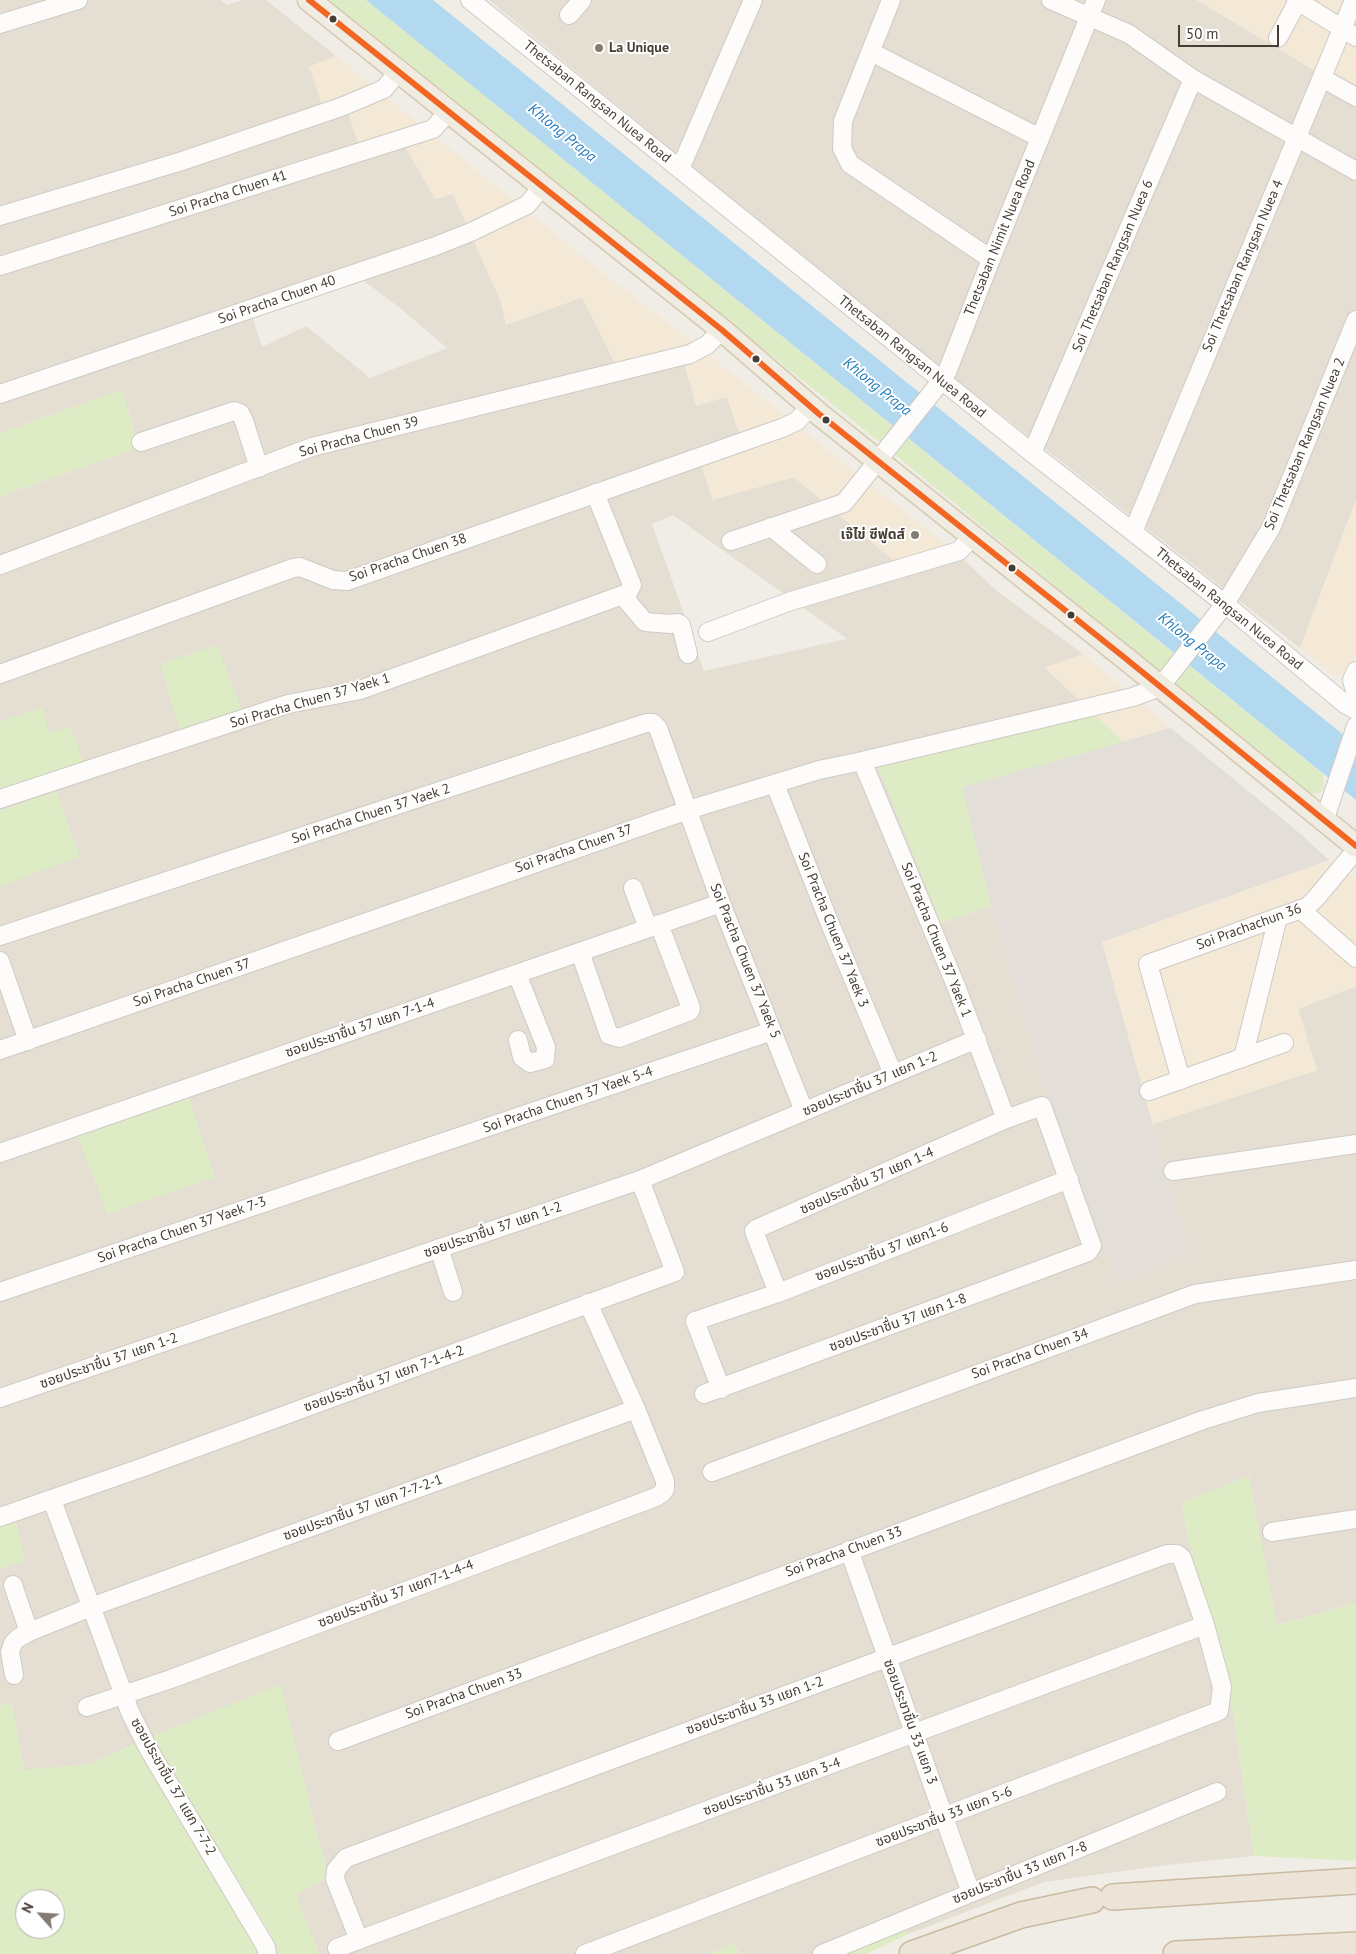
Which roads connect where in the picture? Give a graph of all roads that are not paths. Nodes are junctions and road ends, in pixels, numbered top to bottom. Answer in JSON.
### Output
{"nodes":[{"id":1,"x":78,"y":0,"type":"edge"},
{"id":2,"x":309,"y":0,"type":"edge"},
{"id":3,"x":470,"y":0,"type":"edge"},
{"id":4,"x":582,"y":0,"type":"edge"},
{"id":5,"x":753,"y":0,"type":"edge"},
{"id":6,"x":891,"y":0,"type":"edge"},
{"id":7,"x":1051,"y":0,"type":"edge"},
{"id":8,"x":1354,"y":0,"type":"edge"},
{"id":9,"x":1297,"y":1,"type":"edge"},
{"id":10,"x":1093,"y":8,"type":"edge"},
{"id":11,"x":569,"y":15,"type":"dead end"},
{"id":12,"x":0,"y":24,"type":"edge"},
{"id":13,"x":1349,"y":33,"type":"edge"},
{"id":14,"x":1278,"y":38,"type":"dead end"},
{"id":15,"x":871,"y":52,"type":"junction"},
{"id":16,"x":399,"y":72,"type":"junction"},
{"id":17,"x":1322,"y":78,"type":"junction"},
{"id":18,"x":1193,"y":79,"type":"junction"},
{"id":19,"x":1356,"y":97,"type":"edge"},
{"id":20,"x":449,"y":111,"type":"junction"},
{"id":21,"x":1297,"y":137,"type":"junction"},
{"id":22,"x":1040,"y":138,"type":"junction"},
{"id":23,"x":680,"y":169,"type":"junction"},
{"id":24,"x":1356,"y":171,"type":"edge"},
{"id":25,"x":542,"y":186,"type":"junction"},
{"id":26,"x":0,"y":216,"type":"edge"},
{"id":27,"x":991,"y":259,"type":"junction"},
{"id":28,"x":0,"y":266,"type":"edge"},
{"id":29,"x":1356,"y":320,"type":"edge"},
{"id":30,"x":722,"y":330,"type":"junction"},
{"id":31,"x":939,"y":383,"type":"junction"},
{"id":32,"x":0,"y":394,"type":"edge"},
{"id":33,"x":810,"y":406,"type":"junction"},
{"id":34,"x":141,"y":442,"type":"dead end"},
{"id":35,"x":1032,"y":453,"type":"junction"},
{"id":36,"x":878,"y":461,"type":"junction"},
{"id":37,"x":259,"y":468,"type":"junction"},
{"id":38,"x":595,"y":492,"type":"junction"},
{"id":39,"x":771,"y":528,"type":"junction"},
{"id":40,"x":1133,"y":532,"type":"junction"},
{"id":41,"x":973,"y":536,"type":"junction"},
{"id":42,"x":731,"y":541,"type":"dead end"},
{"id":43,"x":817,"y":564,"type":"dead end"},
{"id":44,"x":0,"y":565,"type":"edge"},
{"id":45,"x":622,"y":595,"type":"junction"},
{"id":46,"x":1225,"y":604,"type":"junction"},
{"id":47,"x":708,"y":632,"type":"dead end"},
{"id":48,"x":688,"y":654,"type":"dead end"},
{"id":49,"x":1356,"y":671,"type":"edge"},
{"id":50,"x":0,"y":674,"type":"edge"},
{"id":51,"x":1160,"y":687,"type":"junction"},
{"id":52,"x":1356,"y":694,"type":"edge"},
{"id":53,"x":1356,"y":710,"type":"edge"},
{"id":54,"x":1355,"y":730,"type":"edge"},
{"id":55,"x":862,"y":761,"type":"junction"},
{"id":56,"x":775,"y":784,"type":"junction"},
{"id":57,"x":0,"y":799,"type":"edge"},
{"id":58,"x":688,"y":810,"type":"junction"},
{"id":59,"x":1324,"y":821,"type":"junction"},
{"id":60,"x":1356,"y":848,"type":"edge"},
{"id":61,"x":633,"y":888,"type":"dead end"},
{"id":62,"x":721,"y":903,"type":"junction"},
{"id":63,"x":1300,"y":910,"type":"junction"},
{"id":64,"x":1278,"y":917,"type":"junction"},
{"id":65,"x":653,"y":926,"type":"junction"},
{"id":66,"x":0,"y":936,"type":"edge"},
{"id":67,"x":580,"y":952,"type":"junction"},
{"id":68,"x":1356,"y":958,"type":"edge"},
{"id":69,"x":0,"y":961,"type":"edge"},
{"id":70,"x":517,"y":974,"type":"junction"},
{"id":71,"x":772,"y":1031,"type":"junction"},
{"id":72,"x":977,"y":1039,"type":"junction"},
{"id":73,"x":518,"y":1040,"type":"dead end"},
{"id":74,"x":28,"y":1041,"type":"junction"},
{"id":75,"x":1284,"y":1043,"type":"dead end"},
{"id":76,"x":0,"y":1050,"type":"edge"},
{"id":77,"x":1242,"y":1058,"type":"junction"},
{"id":78,"x":893,"y":1074,"type":"junction"},
{"id":79,"x":1181,"y":1080,"type":"junction"},
{"id":80,"x":1149,"y":1091,"type":"dead end"},
{"id":81,"x":804,"y":1111,"type":"junction"},
{"id":82,"x":1006,"y":1120,"type":"junction"},
{"id":83,"x":1356,"y":1144,"type":"edge"},
{"id":84,"x":0,"y":1153,"type":"edge"},
{"id":85,"x":365,"y":1169,"type":"joint"},
{"id":86,"x":1173,"y":1171,"type":"dead end"},
{"id":87,"x":1068,"y":1179,"type":"junction"},
{"id":88,"x":640,"y":1180,"type":"junction"},
{"id":89,"x":439,"y":1248,"type":"junction"},
{"id":90,"x":1356,"y":1270,"type":"edge"},
{"id":91,"x":0,"y":1292,"type":"edge"},
{"id":92,"x":453,"y":1292,"type":"dead end"},
{"id":93,"x":778,"y":1293,"type":"junction"},
{"id":94,"x":588,"y":1303,"type":"junction"},
{"id":95,"x":721,"y":1388,"type":"junction"},
{"id":96,"x":1356,"y":1388,"type":"edge"},
{"id":97,"x":704,"y":1394,"type":"dead end"},
{"id":98,"x":0,"y":1398,"type":"edge"},
{"id":99,"x":636,"y":1408,"type":"junction"},
{"id":100,"x":712,"y":1472,"type":"dead end"},
{"id":101,"x":52,"y":1500,"type":"junction"},
{"id":102,"x":0,"y":1517,"type":"edge"},
{"id":103,"x":1356,"y":1519,"type":"edge"},
{"id":104,"x":1272,"y":1532,"type":"dead end"},
{"id":105,"x":849,"y":1550,"type":"junction"},
{"id":106,"x":13,"y":1585,"type":"dead end"},
{"id":107,"x":91,"y":1607,"type":"junction"},
{"id":108,"x":1206,"y":1625,"type":"junction"},
{"id":109,"x":29,"y":1632,"type":"junction"},
{"id":110,"x":887,"y":1657,"type":"junction"},
{"id":111,"x":14,"y":1675,"type":"dead end"},
{"id":112,"x":124,"y":1693,"type":"junction"},
{"id":113,"x":87,"y":1707,"type":"dead end"},
{"id":114,"x":915,"y":1734,"type":"junction"},
{"id":115,"x":338,"y":1741,"type":"dead end"},
{"id":116,"x":1217,"y":1792,"type":"dead end"},
{"id":117,"x":944,"y":1816,"type":"junction"},
{"id":118,"x":1356,"y":1881,"type":"edge"},
{"id":119,"x":971,"y":1893,"type":"junction"},
{"id":120,"x":359,"y":1940,"type":"junction"},
{"id":121,"x":1356,"y":1945,"type":"edge"},
{"id":122,"x":338,"y":1948,"type":"dead end"},
{"id":123,"x":267,"y":1954,"type":"edge"},
{"id":124,"x":586,"y":1954,"type":"edge"},
{"id":125,"x":822,"y":1954,"type":"edge"},
{"id":126,"x":912,"y":1954,"type":"edge"},
{"id":127,"x":1176,"y":1954,"type":"edge"}],
"edges":[{"from":1,"to":12,"type":"street"},
{"from":2,"to":16,"type":"main road"},
{"from":3,"to":23,"type":"street","name":"Thetsaban Rangsan Nuea Road"},
{"from":4,"to":11,"type":"street"},
{"from":5,"to":23,"type":"street"},
{"from":6,"to":15,"type":"street"},
{"from":7,"to":10,"type":"street"},
{"from":8,"to":13,"type":"street","name":"Soi Thetsaban Rangsan Nuea 4"},
{"from":9,"to":13,"type":"street"},
{"from":9,"to":14,"type":"street"},
{"from":10,"to":18,"type":"street"},
{"from":10,"to":22,"type":"street","name":"Thetsaban Nimit Nuea Road"},
{"from":13,"to":17,"type":"street","name":"Soi Thetsaban Rangsan Nuea 4"},
{"from":15,"to":22,"type":"street"},
{"from":15,"to":27,"type":"street"},
{"from":16,"to":20,"type":"main road"},
{"from":16,"to":26,"type":"street"},
{"from":17,"to":19,"type":"street"},
{"from":17,"to":21,"type":"street","name":"Soi Thetsaban Rangsan Nuea 4"},
{"from":18,"to":21,"type":"street"},
{"from":18,"to":35,"type":"street","name":"Soi Thetsaban Rangsan Nuea 6"},
{"from":20,"to":25,"type":"main road"},
{"from":20,"to":28,"type":"street","name":"Soi Pracha Chuen 41"},
{"from":21,"to":24,"type":"street"},
{"from":21,"to":40,"type":"street","name":"Soi Thetsaban Rangsan Nuea 4"},
{"from":22,"to":27,"type":"street","name":"Thetsaban Nimit Nuea Road"},
{"from":23,"to":31,"type":"street","name":"Thetsaban Rangsan Nuea Road"},
{"from":25,"to":30,"type":"main road"},
{"from":25,"to":32,"type":"street","name":"Soi Pracha Chuen 40"},
{"from":27,"to":31,"type":"street","name":"Thetsaban Nimit Nuea Road"},
{"from":29,"to":46,"type":"street","name":"Soi Thetsaban Rangsan Nuea 2"},
{"from":30,"to":33,"type":"main road"},
{"from":30,"to":37,"type":"street","name":"Soi Pracha Chuen 39"},
{"from":31,"to":35,"type":"street","name":"Thetsaban Rangsan Nuea Road"},
{"from":31,"to":36,"type":"street","name":"Thetsaban Nimit Nuea Road"},
{"from":33,"to":36,"type":"main road"},
{"from":33,"to":38,"type":"street","name":"Soi Pracha Chuen 38"},
{"from":34,"to":37,"type":"street"},
{"from":35,"to":40,"type":"street","name":"Thetsaban Rangsan Nuea Road"},
{"from":36,"to":39,"type":"street","name":"Thetsaban Nimit Nuea Road"},
{"from":36,"to":41,"type":"main road"},
{"from":37,"to":44,"type":"street","name":"Soi Pracha Chuen 39"},
{"from":38,"to":45,"type":"street"},
{"from":38,"to":50,"type":"street","name":"Soi Pracha Chuen 38"},
{"from":39,"to":42,"type":"street","name":"Thetsaban Nimit Nuea Road"},
{"from":39,"to":43,"type":"street"},
{"from":40,"to":46,"type":"street","name":"Thetsaban Rangsan Nuea Road"},
{"from":41,"to":47,"type":"street"},
{"from":41,"to":51,"type":"main road"},
{"from":45,"to":48,"type":"street"},
{"from":45,"to":57,"type":"street","name":"Soi Pracha Chuen 37 Yaek 1"},
{"from":46,"to":51,"type":"street","name":"Soi Thetsaban Rangsan Nuea 2"},
{"from":46,"to":53,"type":"street","name":"Thetsaban Rangsan Nuea Road"},
{"from":49,"to":52,"type":"street"},
{"from":51,"to":55,"type":"street","name":"Soi Pracha Chuen 37"},
{"from":51,"to":59,"type":"main road"},
{"from":54,"to":59,"type":"street"},
{"from":55,"to":56,"type":"street","name":"Soi Pracha Chuen 37"},
{"from":55,"to":72,"type":"street","name":"Soi Pracha Chuen 37 Yaek 1"},
{"from":56,"to":58,"type":"street","name":"Soi Pracha Chuen 37"},
{"from":56,"to":78,"type":"street","name":"Soi Pracha Chuen 37 Yaek 3"},
{"from":58,"to":62,"type":"street","name":"Soi Pracha Chuen 37 Yaek 5"},
{"from":58,"to":66,"type":"street","name":"Soi Pracha Chuen 37 Yaek 2"},
{"from":58,"to":74,"type":"street","name":"Soi Pracha Chuen 37"},
{"from":59,"to":60,"type":"main road"},
{"from":60,"to":63,"type":"street","name":"Soi Prachachun 36"},
{"from":61,"to":65,"type":"street"},
{"from":62,"to":65,"type":"street","name":"ซอยประชาชื่น 37 แยก 7-1-4"},
{"from":62,"to":71,"type":"street","name":"Soi Pracha Chuen 37 Yaek 5"},
{"from":63,"to":64,"type":"street","name":"Soi Prachachun 36"},
{"from":63,"to":68,"type":"street"},
{"from":64,"to":77,"type":"street"},
{"from":64,"to":79,"type":"street","name":"Soi Prachachun 36"},
{"from":65,"to":67,"type":"street","name":"ซอยประชาชื่น 37 แยก 7-1-4"},
{"from":65,"to":67,"type":"street"},
{"from":67,"to":70,"type":"street","name":"ซอยประชาชื่น 37 แยก 7-1-4"},
{"from":69,"to":74,"type":"street"},
{"from":70,"to":73,"type":"street"},
{"from":70,"to":84,"type":"street","name":"ซอยประชาชื่น 37 แยก 7-1-4"},
{"from":71,"to":81,"type":"street","name":"Soi Pracha Chuen 37 Yaek 5"},
{"from":71,"to":85,"type":"street","name":"Soi Pracha Chuen 37 Yaek 5-4"},
{"from":72,"to":78,"type":"street","name":"ซอยประชาชื่น 37 แยก 1-2"},
{"from":72,"to":82,"type":"street","name":"Soi Pracha Chuen 37 Yaek 1"},
{"from":74,"to":76,"type":"street","name":"Soi Pracha Chuen 37"},
{"from":75,"to":77,"type":"street"},
{"from":77,"to":79,"type":"street"},
{"from":78,"to":81,"type":"street","name":"ซอยประชาชื่น 37 แยก 1-2"},
{"from":79,"to":80,"type":"street"},
{"from":81,"to":88,"type":"street","name":"ซอยประชาชื่น 37 แยก 1-2"},
{"from":82,"to":87,"type":"street","name":"ซอยประชาชื่น 37 แยก 1-4"},
{"from":82,"to":93,"type":"street","name":"ซอยประชาชื่น 37 แยก 1-4"},
{"from":83,"to":86,"type":"street"},
{"from":85,"to":91,"type":"street","name":"Soi Pracha Chuen 37 Yaek 7-3"},
{"from":87,"to":93,"type":"street","name":"ซอยประชาชื่น 37 แยก1-6"},
{"from":87,"to":95,"type":"street","name":"ซอยประชาชื่น 37 แยก 1-8"},
{"from":88,"to":89,"type":"street","name":"ซอยประชาชื่น 37 แยก 1-2"},
{"from":88,"to":94,"type":"street","name":"ซอยประชาชื่น 37 แยก 7-1-4-2"},
{"from":89,"to":92,"type":"street"},
{"from":89,"to":98,"type":"street","name":"ซอยประชาชื่น 37 แยก 1-2"},
{"from":90,"to":100,"type":"street","name":"Soi Pracha Chuen 34"},
{"from":93,"to":95,"type":"street","name":"ซอยประชาชื่น 37 แยก1-6"},
{"from":94,"to":99,"type":"street"},
{"from":94,"to":101,"type":"street","name":"ซอยประชาชื่น 37 แยก 7-1-4-2"},
{"from":95,"to":97,"type":"street","name":"ซอยประชาชื่น 37 แยก 1-8"},
{"from":96,"to":105,"type":"street","name":"Soi Pracha Chuen 33"},
{"from":99,"to":107,"type":"street","name":"ซอยประชาชื่น 37 แยก 7-7-2-1"},
{"from":99,"to":112,"type":"street","name":"ซอยประชาชื่น 37 แยก7-1-4-4"},
{"from":101,"to":102,"type":"street","name":"ซอยประชาชื่น 37 แยก 7-1-4-2"},
{"from":101,"to":107,"type":"street","name":"ซอยประชาชื่น 37 แยก 7-7-2"},
{"from":103,"to":104,"type":"street"},
{"from":105,"to":110,"type":"street","name":"ซอยประชาชื่น 33 แยก 3"},
{"from":105,"to":115,"type":"street","name":"Soi Pracha Chuen 33"},
{"from":106,"to":109,"type":"street"},
{"from":107,"to":109,"type":"street","name":"ซอยประชาชื่น 37 แยก 7-7-2-1"},
{"from":107,"to":112,"type":"street","name":"ซอยประชาชื่น 37 แยก 7-7-2"},
{"from":108,"to":110,"type":"street","name":"ซอยประชาชื่น 33 แยก 1-2"},
{"from":108,"to":114,"type":"street","name":"ซอยประชาชื่น 33 แยก 3-4"},
{"from":108,"to":117,"type":"street","name":"ซอยประชาชื่น 33 แยก 5-6"},
{"from":109,"to":111,"type":"street"},
{"from":110,"to":114,"type":"street","name":"ซอยประชาชื่น 33 แยก 3"},
{"from":110,"to":120,"type":"street","name":"ซอยประชาชื่น 33 แยก 1-2"},
{"from":112,"to":113,"type":"street","name":"ซอยประชาชื่น 37 แยก7-1-4-4"},
{"from":112,"to":123,"type":"street","name":"ซอยประชาชื่น 37 แยก 7-7-2"},
{"from":114,"to":117,"type":"street","name":"ซอยประชาชื่น 33 แยก 3"},
{"from":114,"to":120,"type":"street","name":"ซอยประชาชื่น 33 แยก 3-4"},
{"from":116,"to":119,"type":"street","name":"ซอยประชาชื่น 33 แยก 7-8"},
{"from":117,"to":119,"type":"street","name":"ซอยประชาชื่น 33 แยก 3"},
{"from":117,"to":124,"type":"street","name":"ซอยประชาชื่น 33 แยก 5-6"},
{"from":118,"to":126,"type":"highway"},
{"from":119,"to":125,"type":"street","name":"ซอยประชาชื่น 33 แยก 7-8"},
{"from":120,"to":122,"type":"street","name":"ซอยประชาชื่น 33 แยก 3-4"},
{"from":121,"to":127,"type":"highway"}]}
